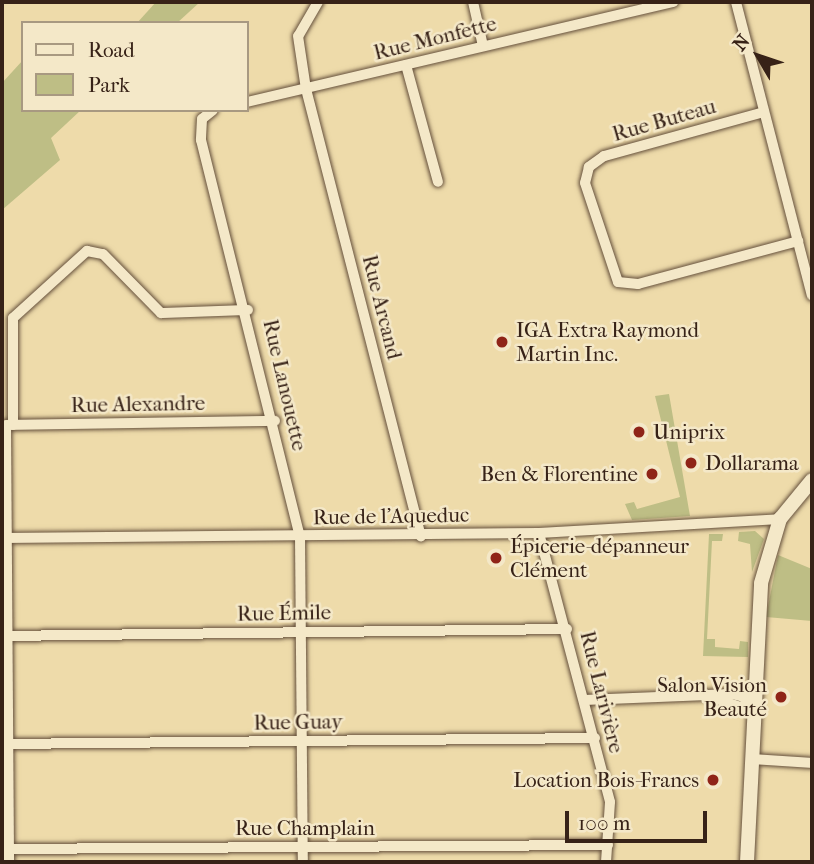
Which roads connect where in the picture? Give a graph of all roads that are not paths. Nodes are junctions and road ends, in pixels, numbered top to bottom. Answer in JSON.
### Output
{"nodes":[{"id":1,"x":318,"y":2,"type":"edge"},
{"id":2,"x":473,"y":2,"type":"edge"},
{"id":3,"x":673,"y":2,"type":"edge"},
{"id":4,"x":736,"y":2,"type":"edge"},
{"id":5,"x":483,"y":46,"type":"junction"},
{"id":6,"x":406,"y":65,"type":"junction"},
{"id":7,"x":306,"y":89,"type":"junction"},
{"id":8,"x":248,"y":103,"type":"edge"},
{"id":9,"x":211,"y":112,"type":"edge"},
{"id":10,"x":764,"y":112,"type":"junction"},
{"id":11,"x":438,"y":182,"type":"dead end"},
{"id":12,"x":798,"y":241,"type":"junction"},
{"id":13,"x":812,"y":295,"type":"edge"},
{"id":14,"x":248,"y":310,"type":"junction"},
{"id":15,"x":275,"y":421,"type":"junction"},
{"id":16,"x":7,"y":425,"type":"edge"},
{"id":17,"x":812,"y":480,"type":"edge"},
{"id":18,"x":780,"y":519,"type":"junction"},
{"id":19,"x":539,"y":533,"type":"junction"},
{"id":20,"x":421,"y":536,"type":"junction"},
{"id":21,"x":300,"y":537,"type":"junction"},
{"id":22,"x":5,"y":538,"type":"edge"},
{"id":23,"x":567,"y":629,"type":"junction"},
{"id":24,"x":300,"y":632,"type":"junction"},
{"id":25,"x":5,"y":636,"type":"edge"},
{"id":26,"x":584,"y":700,"type":"junction"},
{"id":27,"x":756,"y":700,"type":"junction"},
{"id":28,"x":595,"y":738,"type":"junction"},
{"id":29,"x":301,"y":741,"type":"junction"},
{"id":30,"x":5,"y":744,"type":"edge"},
{"id":31,"x":753,"y":759,"type":"junction"},
{"id":32,"x":812,"y":763,"type":"edge"},
{"id":33,"x":608,"y":845,"type":"junction"},
{"id":34,"x":303,"y":848,"type":"junction"},
{"id":35,"x":6,"y":849,"type":"edge"},
{"id":36,"x":9,"y":862,"type":"edge"},
{"id":37,"x":303,"y":862,"type":"edge"},
{"id":38,"x":607,"y":862,"type":"edge"},
{"id":39,"x":747,"y":862,"type":"edge"}],
"edges":[{"from":1,"to":7,"type":"street","name":"Rue Arcand"},
{"from":2,"to":5,"type":"street"},
{"from":3,"to":5,"type":"street","name":"Rue Monfette"},
{"from":4,"to":10,"type":"street"},
{"from":5,"to":6,"type":"street","name":"Rue Monfette"},
{"from":6,"to":7,"type":"street","name":"Rue Monfette"},
{"from":6,"to":11,"type":"street"},
{"from":7,"to":8,"type":"street","name":"Rue Monfette"},
{"from":7,"to":20,"type":"street","name":"Rue Arcand"},
{"from":9,"to":14,"type":"street"},
{"from":10,"to":12,"type":"street"},
{"from":10,"to":12,"type":"street","name":"Rue Buteau"},
{"from":12,"to":13,"type":"street"},
{"from":14,"to":15,"type":"street","name":"Rue Lanouette"},
{"from":14,"to":16,"type":"street","name":"Rue Lanouette"},
{"from":15,"to":16,"type":"street","name":"Rue Alexandre"},
{"from":15,"to":21,"type":"street","name":"Rue Lanouette"},
{"from":16,"to":22,"type":"street"},
{"from":17,"to":18,"type":"street"},
{"from":18,"to":19,"type":"street","name":"Rue de l'Aqueduc"},
{"from":18,"to":27,"type":"street"},
{"from":19,"to":20,"type":"street","name":"Rue de l'Aqueduc"},
{"from":19,"to":23,"type":"street","name":"Rue Larivière"},
{"from":20,"to":21,"type":"street","name":"Rue de l'Aqueduc"},
{"from":21,"to":22,"type":"street","name":"Rue de l'Aqueduc"},
{"from":21,"to":24,"type":"street","name":"Rue Lanouette"},
{"from":22,"to":25,"type":"street"},
{"from":23,"to":24,"type":"street","name":"Rue Émile"},
{"from":23,"to":26,"type":"street","name":"Rue Larivière"},
{"from":24,"to":25,"type":"street","name":"Rue Émile"},
{"from":24,"to":29,"type":"street","name":"Rue Lanouette"},
{"from":25,"to":30,"type":"street"},
{"from":26,"to":27,"type":"street"},
{"from":26,"to":28,"type":"street","name":"Rue Larivière"},
{"from":27,"to":31,"type":"street"},
{"from":28,"to":29,"type":"street","name":"Rue Guay"},
{"from":28,"to":33,"type":"street","name":"Rue Larivière"},
{"from":29,"to":30,"type":"street","name":"Rue Guay"},
{"from":29,"to":34,"type":"street","name":"Rue Lanouette"},
{"from":30,"to":35,"type":"street"},
{"from":31,"to":32,"type":"street"},
{"from":31,"to":39,"type":"street"},
{"from":33,"to":34,"type":"street","name":"Rue Champlain"},
{"from":33,"to":38,"type":"street","name":"Rue Larivière"},
{"from":34,"to":35,"type":"street","name":"Rue Champlain"},
{"from":34,"to":37,"type":"street","name":"Rue Lanouette"},
{"from":35,"to":36,"type":"street"}]}
